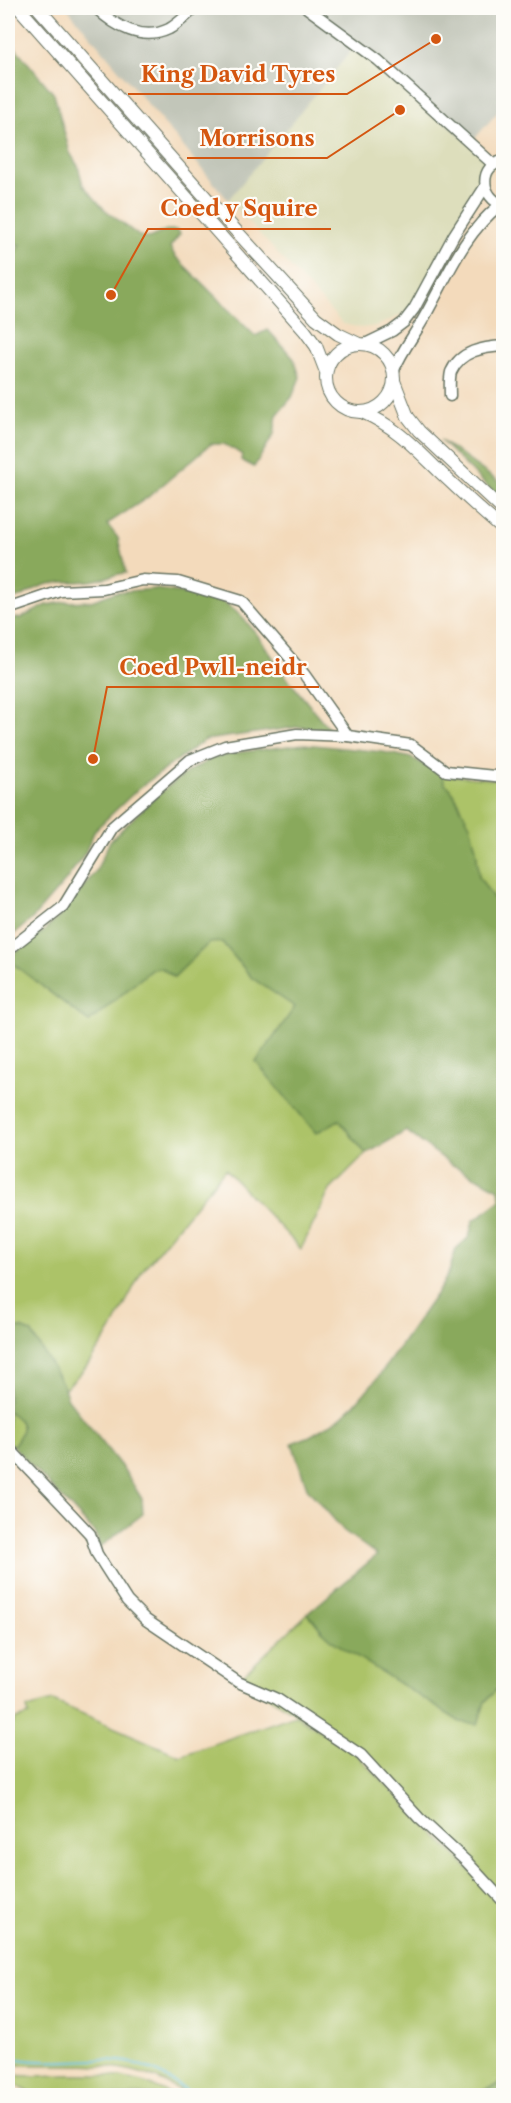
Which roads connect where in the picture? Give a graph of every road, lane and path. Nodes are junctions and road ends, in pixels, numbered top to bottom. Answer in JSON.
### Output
{"nodes":[{"id":1,"x":19,"y":8,"type":"edge"},
{"id":2,"x":38,"y":8,"type":"edge"},
{"id":3,"x":96,"y":8,"type":"edge"},
{"id":4,"x":195,"y":8,"type":"edge"},
{"id":5,"x":307,"y":8,"type":"edge"},
{"id":6,"x":499,"y":163,"type":"edge"},
{"id":7,"x":485,"y":187,"type":"junction"},
{"id":8,"x":502,"y":205,"type":"edge"},
{"id":9,"x":362,"y":344,"type":"junction"},
{"id":10,"x":504,"y":346,"type":"edge"},
{"id":11,"x":326,"y":372,"type":"junction"},
{"id":12,"x":393,"y":377,"type":"junction"},
{"id":13,"x":450,"y":396,"type":"dead end"},
{"id":14,"x":362,"y":412,"type":"junction"},
{"id":15,"x":504,"y":511,"type":"edge"},
{"id":16,"x":504,"y":530,"type":"edge"},
{"id":17,"x":8,"y":609,"type":"edge"},
{"id":18,"x":348,"y":736,"type":"junction"},
{"id":19,"x":504,"y":777,"type":"edge"},
{"id":20,"x":8,"y":950,"type":"edge"},
{"id":21,"x":8,"y":1447,"type":"edge"},
{"id":22,"x":504,"y":1902,"type":"edge"}],
"edges":[{"from":1,"to":11,"type":"main road"},
{"from":2,"to":9,"type":"main road"},
{"from":3,"to":4,"type":"street"},
{"from":5,"to":6,"type":"street"},
{"from":6,"to":7,"type":"street"},
{"from":7,"to":8,"type":"street"},
{"from":7,"to":9,"type":"street"},
{"from":8,"to":12,"type":"street"},
{"from":9,"to":11,"type":"main road"},
{"from":9,"to":12,"type":"main road"},
{"from":10,"to":13,"type":"street"},
{"from":11,"to":14,"type":"main road"},
{"from":12,"to":14,"type":"main road"},
{"from":12,"to":15,"type":"main road"},
{"from":14,"to":16,"type":"main road"},
{"from":17,"to":18,"type":"street"},
{"from":18,"to":19,"type":"street"},
{"from":18,"to":20,"type":"street"},
{"from":21,"to":22,"type":"street"}]}
